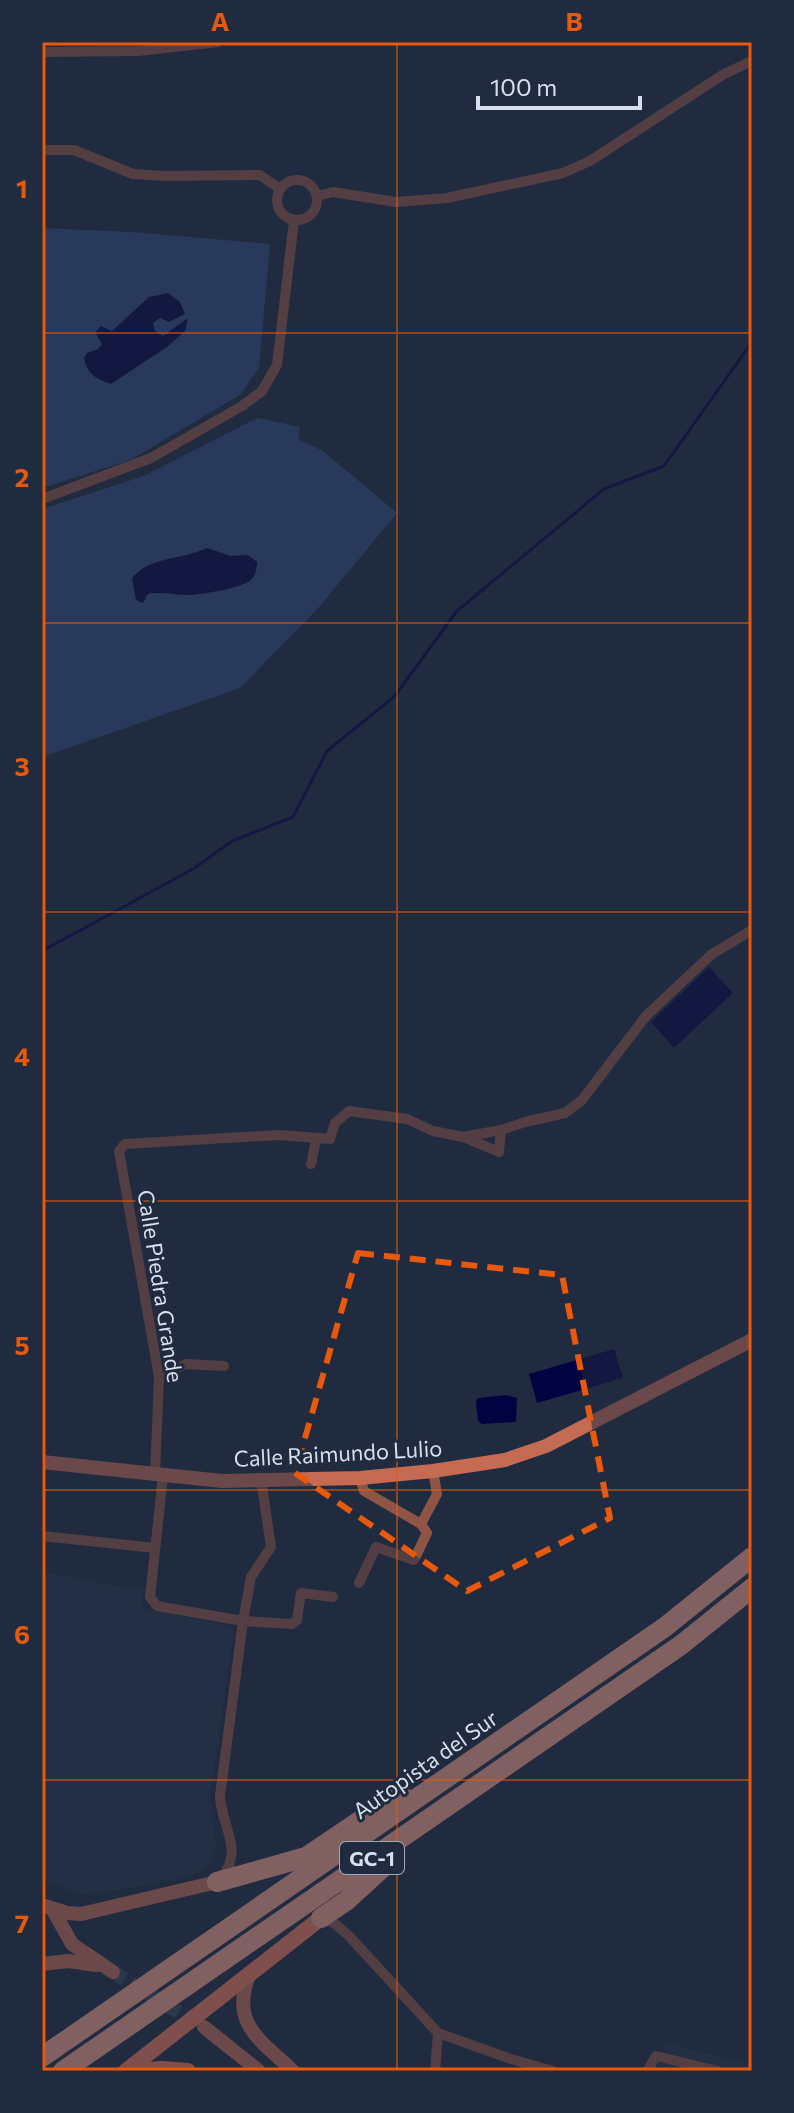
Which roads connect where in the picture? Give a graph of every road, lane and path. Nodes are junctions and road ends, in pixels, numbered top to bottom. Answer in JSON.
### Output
{"nodes":[{"id":1,"x":218,"y":42,"type":"edge"},
{"id":2,"x":42,"y":52,"type":"edge"},
{"id":3,"x":751,"y":61,"type":"edge"},
{"id":4,"x":42,"y":150,"type":"edge"},
{"id":5,"x":280,"y":189,"type":"junction"},
{"id":6,"x":317,"y":196,"type":"junction"},
{"id":7,"x":294,"y":221,"type":"junction"},
{"id":8,"x":42,"y":499,"type":"edge"},
{"id":9,"x":752,"y":930,"type":"edge"},
{"id":10,"x":501,"y":1130,"type":"junction"},
{"id":11,"x":463,"y":1137,"type":"junction"},
{"id":12,"x":316,"y":1140,"type":"junction"},
{"id":13,"x":311,"y":1164,"type":"dead end"},
{"id":14,"x":752,"y":1340,"type":"edge"},
{"id":15,"x":224,"y":1366,"type":"dead end"},
{"id":16,"x":159,"y":1377,"type":"junction"},
{"id":17,"x":42,"y":1462,"type":"edge"},
{"id":18,"x":433,"y":1471,"type":"junction"},
{"id":19,"x":159,"y":1476,"type":"junction"},
{"id":20,"x":360,"y":1478,"type":"junction"},
{"id":21,"x":261,"y":1479,"type":"junction"},
{"id":22,"x":421,"y":1524,"type":"junction"},
{"id":23,"x":42,"y":1536,"type":"edge"},
{"id":24,"x":155,"y":1548,"type":"junction"},
{"id":25,"x":752,"y":1557,"type":"edge"},
{"id":26,"x":359,"y":1583,"type":"dead end"},
{"id":27,"x":752,"y":1588,"type":"edge"},
{"id":28,"x":333,"y":1597,"type":"dead end"},
{"id":29,"x":243,"y":1621,"type":"junction"},
{"id":30,"x":665,"y":1627,"type":"junction"},
{"id":31,"x":681,"y":1645,"type":"junction"},
{"id":32,"x":217,"y":1882,"type":"junction"},
{"id":33,"x":346,"y":1901,"type":"junction"},
{"id":34,"x":47,"y":1907,"type":"edge"},
{"id":35,"x":321,"y":1918,"type":"junction"},
{"id":36,"x":349,"y":1936,"type":"junction"},
{"id":37,"x":42,"y":1964,"type":"edge"},
{"id":38,"x":251,"y":1971,"type":"junction"},
{"id":39,"x":204,"y":2027,"type":"tunnel mouth"},
{"id":40,"x":438,"y":2033,"type":"junction"},
{"id":41,"x":42,"y":2055,"type":"edge"},
{"id":42,"x":257,"y":2070,"type":"edge"},
{"id":43,"x":63,"y":2071,"type":"edge"},
{"id":44,"x":126,"y":2071,"type":"edge"},
{"id":45,"x":133,"y":2071,"type":"edge"},
{"id":46,"x":188,"y":2071,"type":"edge"},
{"id":47,"x":293,"y":2071,"type":"edge"},
{"id":48,"x":435,"y":2071,"type":"edge"},
{"id":49,"x":553,"y":2071,"type":"edge"},
{"id":50,"x":647,"y":2071,"type":"edge"},
{"id":51,"x":718,"y":2071,"type":"edge"}],
"edges":[{"from":1,"to":2,"type":"street"},
{"from":3,"to":6,"type":"street"},
{"from":4,"to":5,"type":"street"},
{"from":5,"to":6,"type":"street"},
{"from":5,"to":7,"type":"street"},
{"from":6,"to":7,"type":"street"},
{"from":7,"to":8,"type":"street"},
{"from":9,"to":10,"type":"street"},
{"from":10,"to":11,"type":"street"},
{"from":10,"to":11,"type":"street"},
{"from":11,"to":12,"type":"street"},
{"from":12,"to":13,"type":"street"},
{"from":12,"to":16,"type":"street","name":"Calle Piedra Grande"},
{"from":14,"to":18,"type":"street","name":"Calle Raimundo Lulio"},
{"from":15,"to":16,"type":"street"},
{"from":16,"to":19,"type":"street","name":"Calle Piedra Grande"},
{"from":17,"to":19,"type":"street","name":"Calle Raimundo Lulio"},
{"from":18,"to":20,"type":"street","name":"Calle Raimundo Lulio"},
{"from":18,"to":22,"type":"street"},
{"from":19,"to":21,"type":"street","name":"Calle Raimundo Lulio"},
{"from":19,"to":24,"type":"street","name":"Calle Piedra Grande"},
{"from":20,"to":21,"type":"street","name":"Calle Raimundo Lulio"},
{"from":20,"to":22,"type":"street"},
{"from":21,"to":29,"type":"street"},
{"from":22,"to":26,"type":"street"},
{"from":23,"to":24,"type":"street"},
{"from":24,"to":29,"type":"street","name":"Calle Piedra Grande"},
{"from":25,"to":30,"type":"highway","name":"Autopista del Sur","number":"GC-1"},
{"from":27,"to":31,"type":"highway","name":"Autopista del Sur","number":"GC-1"},
{"from":28,"to":29,"type":"street"},
{"from":29,"to":32,"type":"street"},
{"from":30,"to":32,"type":"highway"},
{"from":30,"to":41,"type":"highway","name":"Autopista del Sur","number":"GC-1"},
{"from":31,"to":33,"type":"highway"},
{"from":31,"to":43,"type":"highway","name":"Autopista del Sur","number":"GC-1"},
{"from":32,"to":34,"type":"street"},
{"from":33,"to":35,"type":"highway"},
{"from":33,"to":36,"type":"street"},
{"from":34,"to":37,"type":"street"},
{"from":35,"to":36,"type":"street"},
{"from":35,"to":38,"type":"main road"},
{"from":36,"to":40,"type":"street"},
{"from":38,"to":44,"type":"main road"},
{"from":38,"to":47,"type":"street"},
{"from":39,"to":42,"type":"street"},
{"from":40,"to":48,"type":"street"},
{"from":40,"to":49,"type":"street"},
{"from":45,"to":46,"type":"main road"},
{"from":50,"to":51,"type":"street"}]}
